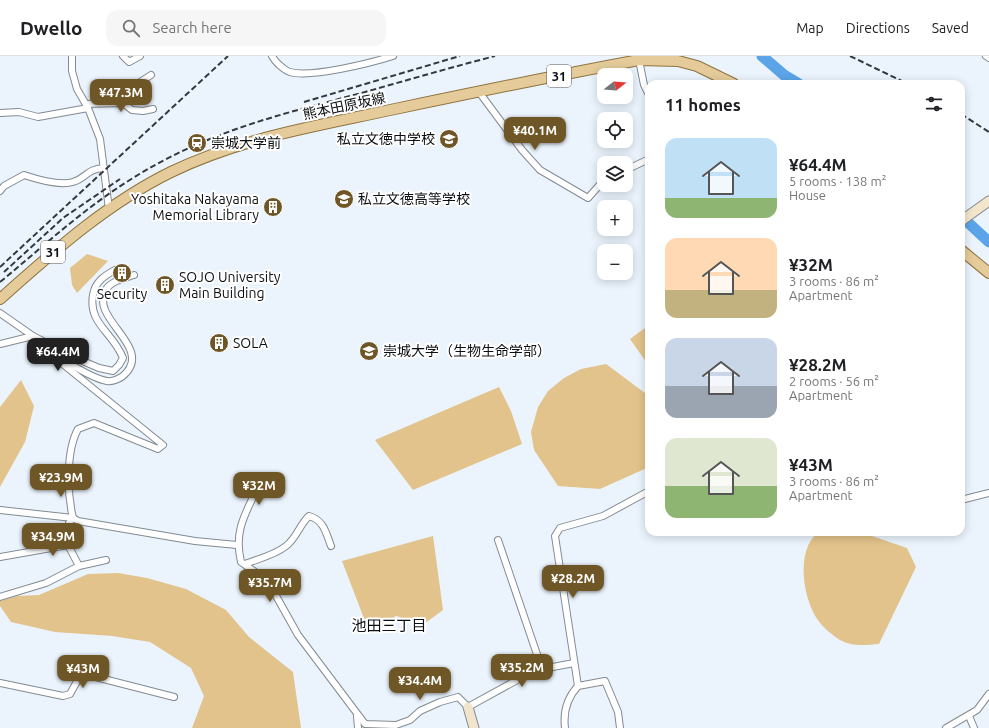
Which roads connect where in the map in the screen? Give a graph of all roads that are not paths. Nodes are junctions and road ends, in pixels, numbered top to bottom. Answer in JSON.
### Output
{"nodes":[{"id":1,"x":72,"y":56,"type":"edge"},
{"id":2,"x":123,"y":56,"type":"edge"},
{"id":3,"x":140,"y":56,"type":"edge"},
{"id":4,"x":272,"y":56,"type":"edge"},
{"id":5,"x":393,"y":56,"type":"edge"},
{"id":6,"x":986,"y":56,"type":"edge"},
{"id":7,"x":678,"y":58,"type":"edge"},
{"id":8,"x":989,"y":58,"type":"edge"},
{"id":9,"x":639,"y":60,"type":"junction"},
{"id":10,"x":151,"y":75,"type":"dead end"},
{"id":11,"x":726,"y":80,"type":"edge"},
{"id":12,"x":645,"y":87,"type":"edge"},
{"id":13,"x":479,"y":92,"type":"junction"},
{"id":14,"x":123,"y":103,"type":"junction"},
{"id":15,"x":87,"y":106,"type":"junction"},
{"id":16,"x":153,"y":109,"type":"dead end"},
{"id":17,"x":0,"y":113,"type":"edge"},
{"id":18,"x":645,"y":161,"type":"edge"},
{"id":19,"x":633,"y":167,"type":"edge"},
{"id":20,"x":104,"y":168,"type":"junction"},
{"id":21,"x":597,"y":188,"type":"edge"},
{"id":22,"x":0,"y":191,"type":"edge"},
{"id":23,"x":989,"y":201,"type":"edge"},
{"id":24,"x":109,"y":209,"type":"junction"},
{"id":25,"x":965,"y":218,"type":"edge"},
{"id":26,"x":965,"y":253,"type":"edge"},
{"id":27,"x":115,"y":270,"type":"dead end"},
{"id":28,"x":989,"y":273,"type":"edge"},
{"id":29,"x":134,"y":275,"type":"dead end"},
{"id":30,"x":0,"y":299,"type":"edge"},
{"id":31,"x":0,"y":313,"type":"edge"},
{"id":32,"x":33,"y":336,"type":"junction"},
{"id":33,"x":0,"y":344,"type":"edge"},
{"id":34,"x":49,"y":353,"type":"junction"},
{"id":35,"x":271,"y":489,"type":"dead end"},
{"id":36,"x":645,"y":493,"type":"edge"},
{"id":37,"x":989,"y":493,"type":"edge"},
{"id":38,"x":965,"y":499,"type":"edge"},
{"id":39,"x":0,"y":510,"type":"edge"},
{"id":40,"x":73,"y":518,"type":"junction"},
{"id":41,"x":498,"y":540,"type":"dead end"},
{"id":42,"x":68,"y":545,"type":"junction"},
{"id":43,"x":237,"y":545,"type":"junction"},
{"id":44,"x":331,"y":546,"type":"dead end"},
{"id":45,"x":0,"y":557,"type":"edge"},
{"id":46,"x":106,"y":560,"type":"dead end"},
{"id":47,"x":245,"y":564,"type":"junction"},
{"id":48,"x":79,"y":566,"type":"junction"},
{"id":49,"x":0,"y":597,"type":"edge"},
{"id":50,"x":574,"y":663,"type":"junction"},
{"id":51,"x":542,"y":668,"type":"junction"},
{"id":52,"x":0,"y":683,"type":"edge"},
{"id":53,"x":578,"y":686,"type":"junction"},
{"id":54,"x":989,"y":694,"type":"edge"},
{"id":55,"x":174,"y":697,"type":"dead end"},
{"id":56,"x":468,"y":707,"type":"junction"},
{"id":57,"x":357,"y":715,"type":"junction"},
{"id":58,"x":969,"y":716,"type":"junction"},
{"id":59,"x":358,"y":728,"type":"edge"},
{"id":60,"x":474,"y":728,"type":"edge"},
{"id":61,"x":565,"y":728,"type":"edge"},
{"id":62,"x":620,"y":728,"type":"edge"},
{"id":63,"x":946,"y":728,"type":"edge"},
{"id":64,"x":974,"y":728,"type":"edge"}],
"edges":[{"from":1,"to":15,"type":"street"},
{"from":2,"to":3,"type":"street"},
{"from":4,"to":5,"type":"street"},
{"from":6,"to":8,"type":"street"},
{"from":7,"to":9,"type":"main road","name":"熊本田原坂線","number":"31"},
{"from":7,"to":11,"type":"main road","name":"熊本田原坂線","number":"31"},
{"from":9,"to":12,"type":"street"},
{"from":9,"to":13,"type":"main road","name":"熊本田原坂線","number":"31"},
{"from":10,"to":14,"type":"street"},
{"from":13,"to":21,"type":"street"},
{"from":13,"to":24,"type":"main road","name":"熊本田原坂線","number":"31"},
{"from":14,"to":15,"type":"street"},
{"from":14,"to":16,"type":"street"},
{"from":15,"to":17,"type":"street"},
{"from":15,"to":20,"type":"street"},
{"from":18,"to":19,"type":"street"},
{"from":20,"to":22,"type":"street"},
{"from":20,"to":24,"type":"street"},
{"from":23,"to":25,"type":"street"},
{"from":24,"to":30,"type":"main road","name":"熊本田原坂線","number":"31"},
{"from":26,"to":28,"type":"main road"},
{"from":27,"to":32,"type":"street"},
{"from":29,"to":34,"type":"street"},
{"from":31,"to":32,"type":"street"},
{"from":32,"to":33,"type":"street"},
{"from":32,"to":34,"type":"street"},
{"from":34,"to":40,"type":"street"},
{"from":35,"to":43,"type":"street"},
{"from":36,"to":50,"type":"street"},
{"from":37,"to":38,"type":"street"},
{"from":39,"to":40,"type":"street"},
{"from":40,"to":42,"type":"street"},
{"from":40,"to":43,"type":"street"},
{"from":41,"to":51,"type":"street"},
{"from":42,"to":45,"type":"street"},
{"from":42,"to":48,"type":"street"},
{"from":43,"to":47,"type":"street"},
{"from":44,"to":47,"type":"street"},
{"from":46,"to":48,"type":"street"},
{"from":47,"to":57,"type":"street"},
{"from":48,"to":49,"type":"street"},
{"from":50,"to":51,"type":"street"},
{"from":50,"to":53,"type":"street"},
{"from":51,"to":56,"type":"street"},
{"from":52,"to":55,"type":"street"},
{"from":53,"to":61,"type":"street"},
{"from":53,"to":62,"type":"street"},
{"from":54,"to":58,"type":"street"},
{"from":56,"to":57,"type":"street"},
{"from":56,"to":60,"type":"street"},
{"from":57,"to":59,"type":"street"},
{"from":58,"to":63,"type":"street"},
{"from":58,"to":64,"type":"street"}]}
